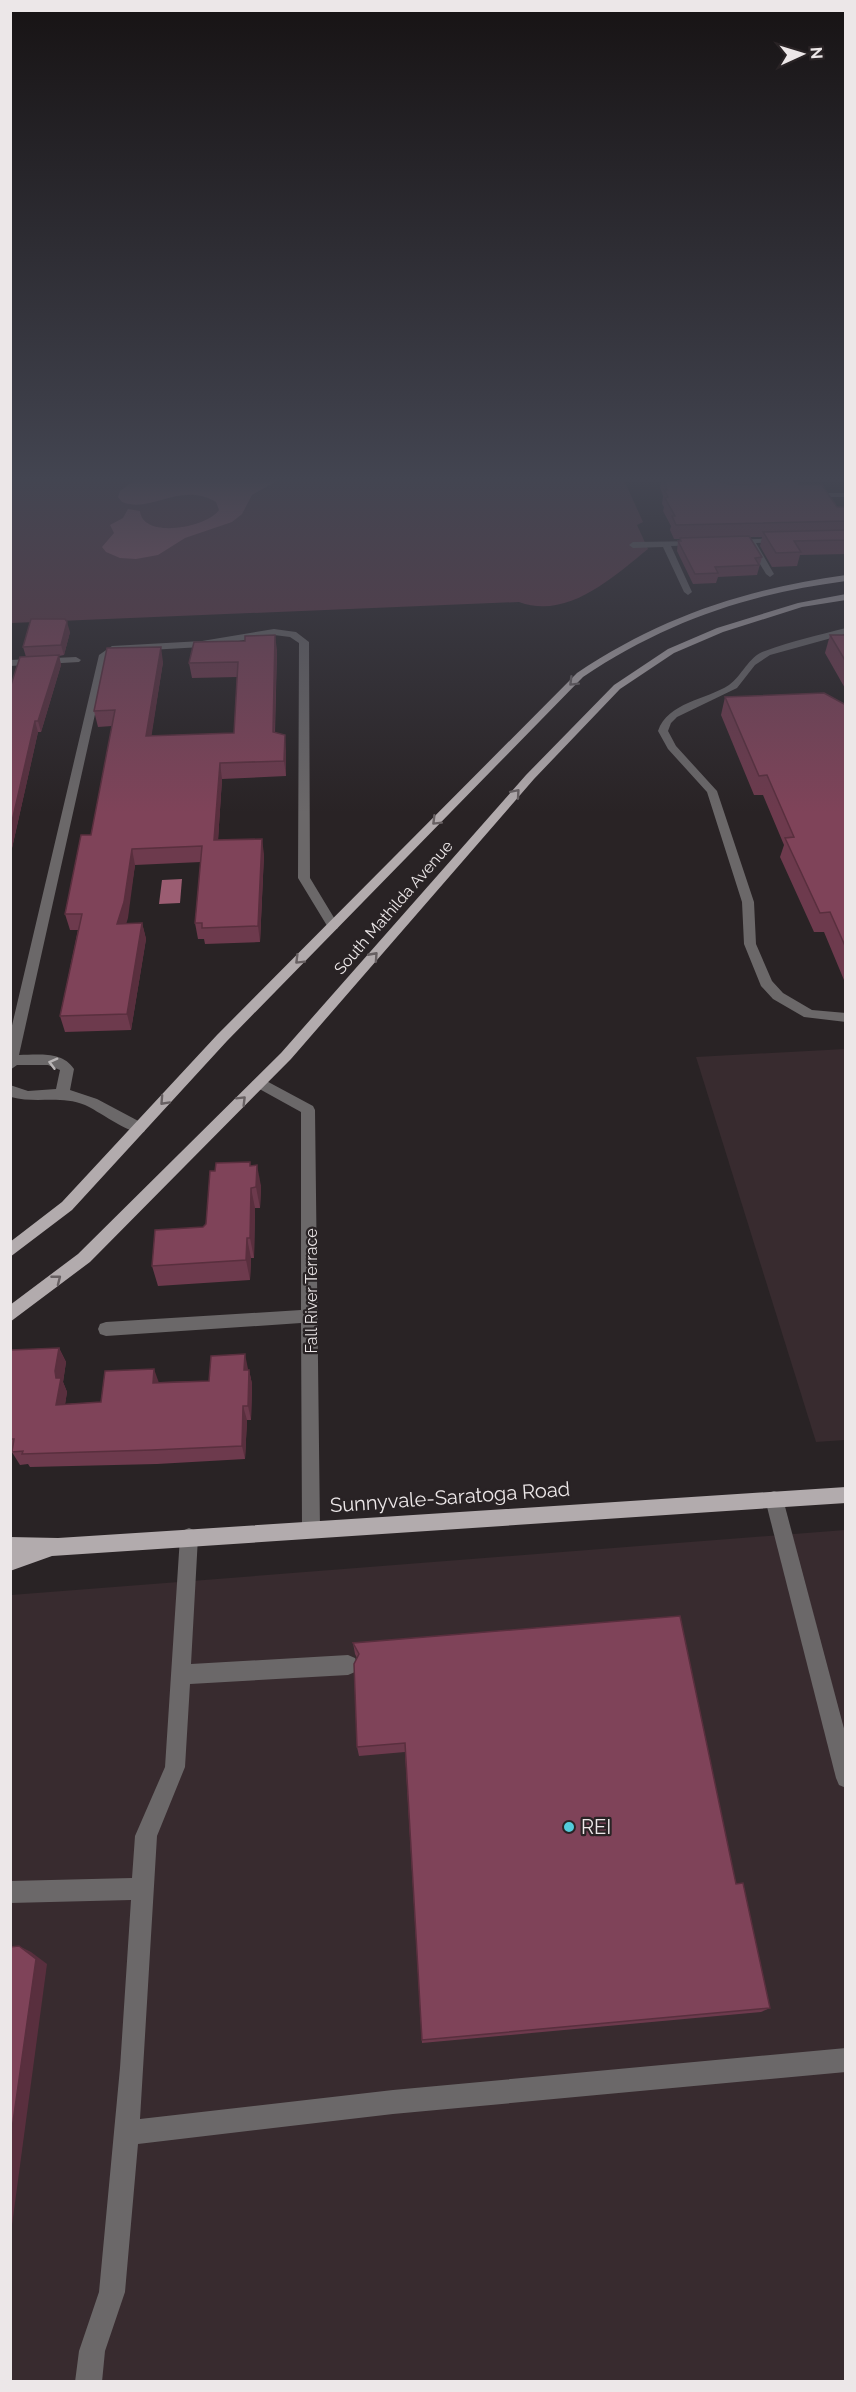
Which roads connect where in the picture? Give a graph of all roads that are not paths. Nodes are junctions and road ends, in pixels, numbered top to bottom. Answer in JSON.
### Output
{"nodes":[{"id":1,"x":778,"y":590,"type":"edge"},
{"id":2,"x":846,"y":597,"type":"edge"},
{"id":3,"x":846,"y":631,"type":"edge"},
{"id":4,"x":76,"y":660,"type":"dead end"},
{"id":5,"x":10,"y":663,"type":"edge"},
{"id":6,"x":333,"y":926,"type":"junction"},
{"id":7,"x":846,"y":1018,"type":"edge"},
{"id":8,"x":11,"y":1063,"type":"edge"},
{"id":9,"x":259,"y":1082,"type":"junction"},
{"id":10,"x":10,"y":1090,"type":"edge"},
{"id":11,"x":62,"y":1094,"type":"junction"},
{"id":12,"x":139,"y":1128,"type":"junction"},
{"id":13,"x":10,"y":1251,"type":"edge"},
{"id":14,"x":10,"y":1315,"type":"edge"},
{"id":15,"x":311,"y":1316,"type":"junction"},
{"id":16,"x":106,"y":1329,"type":"dead end"},
{"id":17,"x":846,"y":1495,"type":"edge"},
{"id":18,"x":774,"y":1499,"type":"junction"},
{"id":19,"x":311,"y":1529,"type":"junction"},
{"id":20,"x":189,"y":1537,"type":"junction"},
{"id":21,"x":10,"y":1546,"type":"edge"},
{"id":22,"x":58,"y":1547,"type":"junction"},
{"id":23,"x":10,"y":1562,"type":"edge"},
{"id":24,"x":348,"y":1665,"type":"dead end"},
{"id":25,"x":180,"y":1675,"type":"junction"},
{"id":26,"x":846,"y":1778,"type":"edge"},
{"id":27,"x":141,"y":1889,"type":"junction"},
{"id":28,"x":10,"y":1892,"type":"edge"},
{"id":29,"x":846,"y":2060,"type":"edge"},
{"id":30,"x":125,"y":2133,"type":"junction"},
{"id":31,"x":88,"y":2382,"type":"edge"}],
"edges":[{"from":1,"to":6,"type":"main road","name":"South Mathilda Avenue","one_way":true},
{"from":9,"to":2,"type":"main road","name":"South Mathilda Avenue","one_way":true},
{"from":3,"to":7,"type":"street"},
{"from":4,"to":5,"type":"street"},
{"from":6,"to":8,"type":"street"},
{"from":6,"to":12,"type":"main road","name":"South Mathilda Avenue","one_way":true},
{"from":11,"to":8,"type":"street","one_way":true},
{"from":14,"to":9,"type":"main road","name":"South Mathilda Avenue","one_way":true},
{"from":9,"to":15,"type":"street","name":"Fall River Terrace"},
{"from":10,"to":11,"type":"street"},
{"from":11,"to":12,"type":"street"},
{"from":12,"to":13,"type":"main road","name":"South Mathilda Avenue"},
{"from":15,"to":16,"type":"street"},
{"from":15,"to":19,"type":"street","name":"Fall River Terrace"},
{"from":17,"to":18,"type":"main road","name":"Sunnyvale-Saratoga Road"},
{"from":18,"to":19,"type":"main road","name":"Sunnyvale-Saratoga Road"},
{"from":18,"to":26,"type":"street"},
{"from":19,"to":20,"type":"main road","name":"Sunnyvale-Saratoga Road"},
{"from":20,"to":22,"type":"main road","name":"Sunnyvale-Saratoga Road"},
{"from":20,"to":25,"type":"street"},
{"from":21,"to":22,"type":"main road","name":"Sunnyvale-Saratoga Road"},
{"from":22,"to":23,"type":"main road","name":"Sunnyvale-Saratoga Road"},
{"from":24,"to":25,"type":"street"},
{"from":25,"to":27,"type":"street"},
{"from":27,"to":28,"type":"street"},
{"from":27,"to":30,"type":"street"},
{"from":29,"to":30,"type":"street"},
{"from":30,"to":31,"type":"street"}]}
